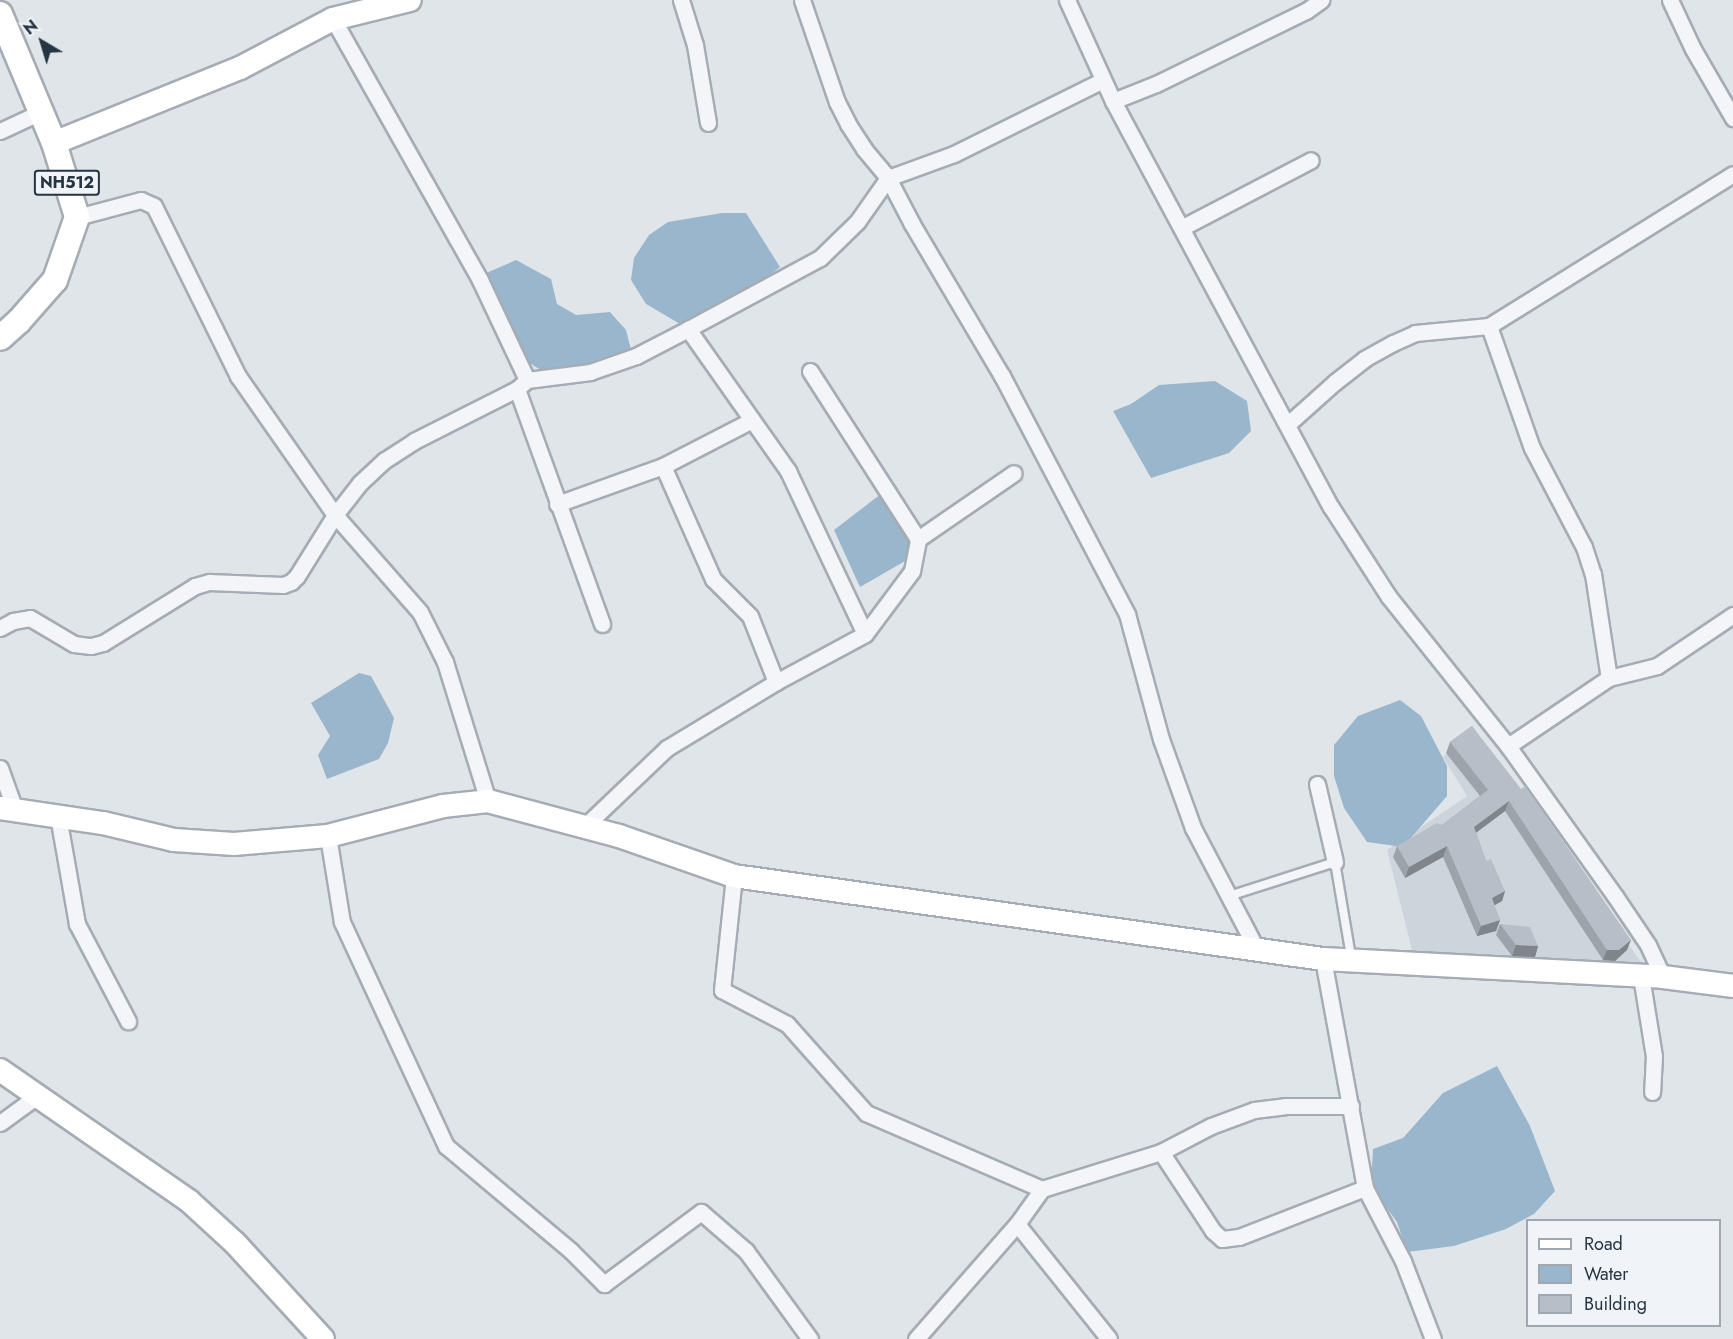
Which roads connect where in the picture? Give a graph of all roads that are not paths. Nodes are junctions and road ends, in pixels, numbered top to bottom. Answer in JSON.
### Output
{"nodes":[{"id":1,"x":410,"y":0,"type":"edge"},
{"id":2,"x":681,"y":0,"type":"edge"},
{"id":3,"x":802,"y":0,"type":"edge"},
{"id":4,"x":1067,"y":0,"type":"edge"},
{"id":5,"x":1321,"y":0,"type":"edge"},
{"id":6,"x":1670,"y":0,"type":"edge"},
{"id":7,"x":0,"y":14,"type":"edge"},
{"id":8,"x":333,"y":19,"type":"junction"},
{"id":9,"x":1103,"y":80,"type":"junction"},
{"id":10,"x":1113,"y":101,"type":"junction"},
{"id":11,"x":41,"y":112,"type":"junction"},
{"id":12,"x":1733,"y":118,"type":"edge"},
{"id":13,"x":708,"y":123,"type":"dead end"},
{"id":14,"x":0,"y":131,"type":"edge"},
{"id":15,"x":54,"y":143,"type":"junction"},
{"id":16,"x":1311,"y":160,"type":"dead end"},
{"id":17,"x":1733,"y":174,"type":"edge"},
{"id":18,"x":888,"y":178,"type":"junction"},
{"id":19,"x":77,"y":217,"type":"junction"},
{"id":20,"x":1183,"y":227,"type":"junction"},
{"id":21,"x":1489,"y":326,"type":"junction"},
{"id":22,"x":688,"y":329,"type":"junction"},
{"id":23,"x":0,"y":338,"type":"edge"},
{"id":24,"x":810,"y":371,"type":"dead end"},
{"id":25,"x":522,"y":385,"type":"junction"},
{"id":26,"x":752,"y":420,"type":"junction"},
{"id":27,"x":1288,"y":424,"type":"junction"},
{"id":28,"x":663,"y":466,"type":"junction"},
{"id":29,"x":1014,"y":473,"type":"dead end"},
{"id":30,"x":558,"y":504,"type":"junction"},
{"id":31,"x":335,"y":515,"type":"junction"},
{"id":32,"x":918,"y":539,"type":"junction"},
{"id":33,"x":1733,"y":615,"type":"edge"},
{"id":34,"x":602,"y":624,"type":"dead end"},
{"id":35,"x":0,"y":628,"type":"edge"},
{"id":36,"x":865,"y":634,"type":"junction"},
{"id":37,"x":1609,"y":678,"type":"junction"},
{"id":38,"x":776,"y":681,"type":"junction"},
{"id":39,"x":1508,"y":746,"type":"junction"},
{"id":40,"x":0,"y":768,"type":"edge"},
{"id":41,"x":1317,"y":784,"type":"dead end"},
{"id":42,"x":488,"y":801,"type":"junction"},
{"id":43,"x":8,"y":809,"type":"edge"},
{"id":44,"x":58,"y":816,"type":"junction"},
{"id":45,"x":585,"y":826,"type":"junction"},
{"id":46,"x":328,"y":836,"type":"junction"},
{"id":47,"x":1335,"y":862,"type":"junction"},
{"id":48,"x":734,"y":876,"type":"junction"},
{"id":49,"x":1228,"y":896,"type":"junction"},
{"id":50,"x":1257,"y":950,"type":"junction"},
{"id":51,"x":1323,"y":959,"type":"junction"},
{"id":52,"x":1352,"y":961,"type":"junction"},
{"id":53,"x":1652,"y":977,"type":"junction"},
{"id":54,"x":1733,"y":986,"type":"edge"},
{"id":55,"x":128,"y":1021,"type":"dead end"},
{"id":56,"x":0,"y":1070,"type":"edge"},
{"id":57,"x":1652,"y":1092,"type":"dead end"},
{"id":58,"x":36,"y":1096,"type":"junction"},
{"id":59,"x":1351,"y":1106,"type":"junction"},
{"id":60,"x":0,"y":1123,"type":"edge"},
{"id":61,"x":1161,"y":1152,"type":"junction"},
{"id":62,"x":1365,"y":1188,"type":"junction"},
{"id":63,"x":1042,"y":1189,"type":"junction"},
{"id":64,"x":1017,"y":1224,"type":"junction"},
{"id":65,"x":323,"y":1339,"type":"edge"},
{"id":66,"x":810,"y":1339,"type":"edge"},
{"id":67,"x":916,"y":1339,"type":"edge"},
{"id":68,"x":1109,"y":1339,"type":"edge"},
{"id":69,"x":1433,"y":1339,"type":"edge"}],
"edges":[{"from":1,"to":8,"type":"street"},
{"from":2,"to":13,"type":"street"},
{"from":3,"to":18,"type":"street"},
{"from":4,"to":9,"type":"street"},
{"from":5,"to":10,"type":"street"},
{"from":6,"to":12,"type":"street"},
{"from":7,"to":11,"type":"main road","number":"NH512"},
{"from":8,"to":15,"type":"street"},
{"from":8,"to":25,"type":"street"},
{"from":9,"to":10,"type":"street"},
{"from":9,"to":18,"type":"street"},
{"from":10,"to":20,"type":"street"},
{"from":11,"to":14,"type":"street"},
{"from":11,"to":15,"type":"main road","number":"NH512"},
{"from":15,"to":19,"type":"main road","number":"NH512"},
{"from":16,"to":20,"type":"street"},
{"from":17,"to":21,"type":"street"},
{"from":18,"to":22,"type":"street"},
{"from":18,"to":49,"type":"street"},
{"from":19,"to":23,"type":"main road","number":"NH512"},
{"from":19,"to":31,"type":"street"},
{"from":20,"to":27,"type":"street"},
{"from":21,"to":27,"type":"street"},
{"from":21,"to":37,"type":"street"},
{"from":22,"to":25,"type":"street"},
{"from":22,"to":26,"type":"street"},
{"from":24,"to":32,"type":"street"},
{"from":25,"to":30,"type":"street"},
{"from":25,"to":31,"type":"street"},
{"from":26,"to":28,"type":"street"},
{"from":26,"to":36,"type":"street"},
{"from":27,"to":39,"type":"street"},
{"from":28,"to":30,"type":"street"},
{"from":28,"to":38,"type":"street"},
{"from":29,"to":32,"type":"street"},
{"from":30,"to":34,"type":"street"},
{"from":31,"to":35,"type":"street"},
{"from":31,"to":42,"type":"street"},
{"from":32,"to":36,"type":"street"},
{"from":33,"to":37,"type":"street"},
{"from":36,"to":38,"type":"street"},
{"from":37,"to":39,"type":"street"},
{"from":38,"to":45,"type":"street"},
{"from":39,"to":53,"type":"street"},
{"from":40,"to":43,"type":"street"},
{"from":41,"to":47,"type":"street"},
{"from":42,"to":45,"type":"street"},
{"from":42,"to":46,"type":"street"},
{"from":43,"to":44,"type":"street"},
{"from":44,"to":46,"type":"street"},
{"from":44,"to":55,"type":"street"},
{"from":45,"to":48,"type":"street"},
{"from":46,"to":66,"type":"street"},
{"from":47,"to":49,"type":"lane"},
{"from":47,"to":52,"type":"lane"},
{"from":48,"to":50,"type":"street"},
{"from":48,"to":63,"type":"street"},
{"from":49,"to":50,"type":"street"},
{"from":50,"to":51,"type":"street"},
{"from":51,"to":52,"type":"street"},
{"from":51,"to":59,"type":"street"},
{"from":52,"to":53,"type":"street"},
{"from":53,"to":54,"type":"street"},
{"from":53,"to":57,"type":"street"},
{"from":56,"to":58,"type":"street"},
{"from":58,"to":60,"type":"street"},
{"from":58,"to":65,"type":"street"},
{"from":59,"to":61,"type":"street"},
{"from":59,"to":62,"type":"street"},
{"from":61,"to":62,"type":"street"},
{"from":61,"to":63,"type":"street"},
{"from":62,"to":69,"type":"street"},
{"from":63,"to":64,"type":"street"},
{"from":64,"to":67,"type":"street"},
{"from":64,"to":68,"type":"street"}]}
